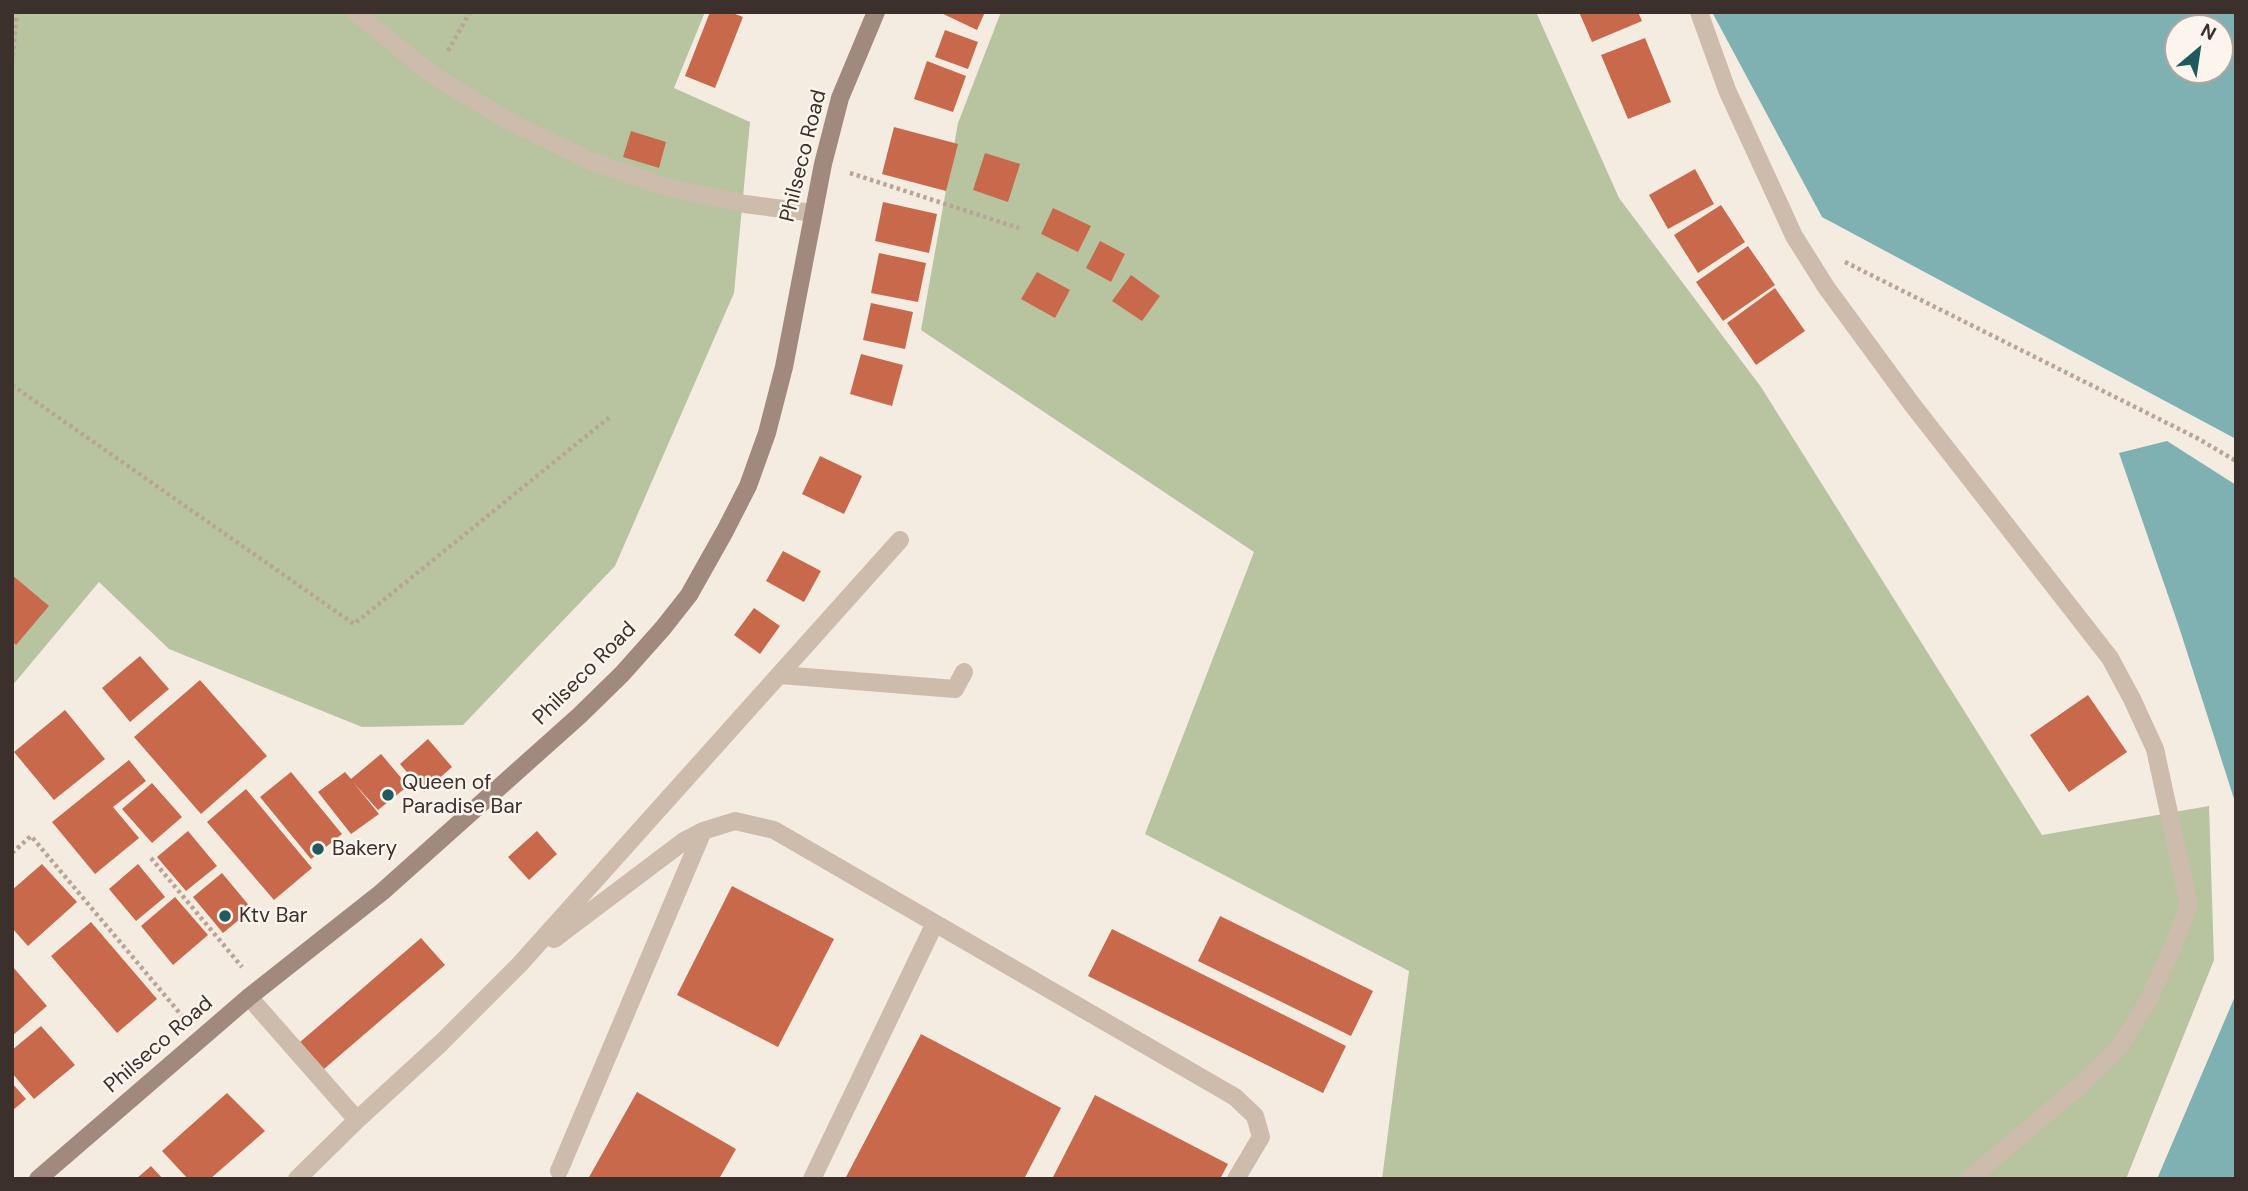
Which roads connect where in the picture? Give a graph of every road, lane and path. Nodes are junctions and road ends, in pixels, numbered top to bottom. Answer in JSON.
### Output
{"nodes":[{"id":1,"x":17,"y":12,"type":"edge"},
{"id":2,"x":355,"y":12,"type":"edge"},
{"id":3,"x":470,"y":12,"type":"edge"},
{"id":4,"x":876,"y":12,"type":"edge"},
{"id":5,"x":1699,"y":12,"type":"edge"},
{"id":6,"x":12,"y":63,"type":"edge"},
{"id":7,"x":434,"y":76,"type":"junction"},
{"id":8,"x":822,"y":163,"type":"junction"},
{"id":9,"x":813,"y":213,"type":"junction"},
{"id":10,"x":1019,"y":228,"type":"dead end"},
{"id":11,"x":1843,"y":261,"type":"dead end"},
{"id":12,"x":12,"y":385,"type":"edge"},
{"id":13,"x":611,"y":416,"type":"dead end"},
{"id":14,"x":2236,"y":461,"type":"edge"},
{"id":15,"x":900,"y":540,"type":"dead end"},
{"id":16,"x":964,"y":672,"type":"dead end"},
{"id":17,"x":780,"y":675,"type":"junction"},
{"id":18,"x":703,"y":831,"type":"junction"},
{"id":19,"x":12,"y":853,"type":"edge"},
{"id":20,"x":151,"y":858,"type":"dead end"},
{"id":21,"x":935,"y":923,"type":"junction"},
{"id":22,"x":520,"y":964,"type":"junction"},
{"id":23,"x":255,"y":993,"type":"junction"},
{"id":24,"x":202,"y":1039,"type":"junction"},
{"id":25,"x":357,"y":1120,"type":"junction"},
{"id":26,"x":559,"y":1171,"type":"dead end"},
{"id":27,"x":38,"y":1179,"type":"edge"},
{"id":28,"x":297,"y":1179,"type":"edge"},
{"id":29,"x":812,"y":1179,"type":"edge"},
{"id":30,"x":1236,"y":1179,"type":"edge"},
{"id":31,"x":1969,"y":1179,"type":"edge"}],
"edges":[{"from":1,"to":6,"type":"path"},
{"from":2,"to":7,"type":"lane"},
{"from":3,"to":7,"type":"path"},
{"from":4,"to":8,"type":"street","name":"Philseco Road"},
{"from":5,"to":31,"type":"lane"},
{"from":7,"to":9,"type":"lane"},
{"from":8,"to":9,"type":"street","name":"Philseco Road"},
{"from":8,"to":10,"type":"path"},
{"from":9,"to":23,"type":"street","name":"Philseco Road"},
{"from":11,"to":14,"type":"path"},
{"from":12,"to":13,"type":"path"},
{"from":15,"to":17,"type":"lane"},
{"from":16,"to":17,"type":"lane"},
{"from":17,"to":22,"type":"lane"},
{"from":18,"to":21,"type":"lane"},
{"from":18,"to":22,"type":"lane"},
{"from":18,"to":26,"type":"lane"},
{"from":19,"to":24,"type":"path"},
{"from":20,"to":23,"type":"path"},
{"from":21,"to":29,"type":"lane"},
{"from":21,"to":30,"type":"lane"},
{"from":22,"to":25,"type":"lane"},
{"from":23,"to":24,"type":"street","name":"Philseco Road"},
{"from":23,"to":25,"type":"lane"},
{"from":24,"to":27,"type":"street","name":"Philseco Road"},
{"from":25,"to":28,"type":"lane"}]}
